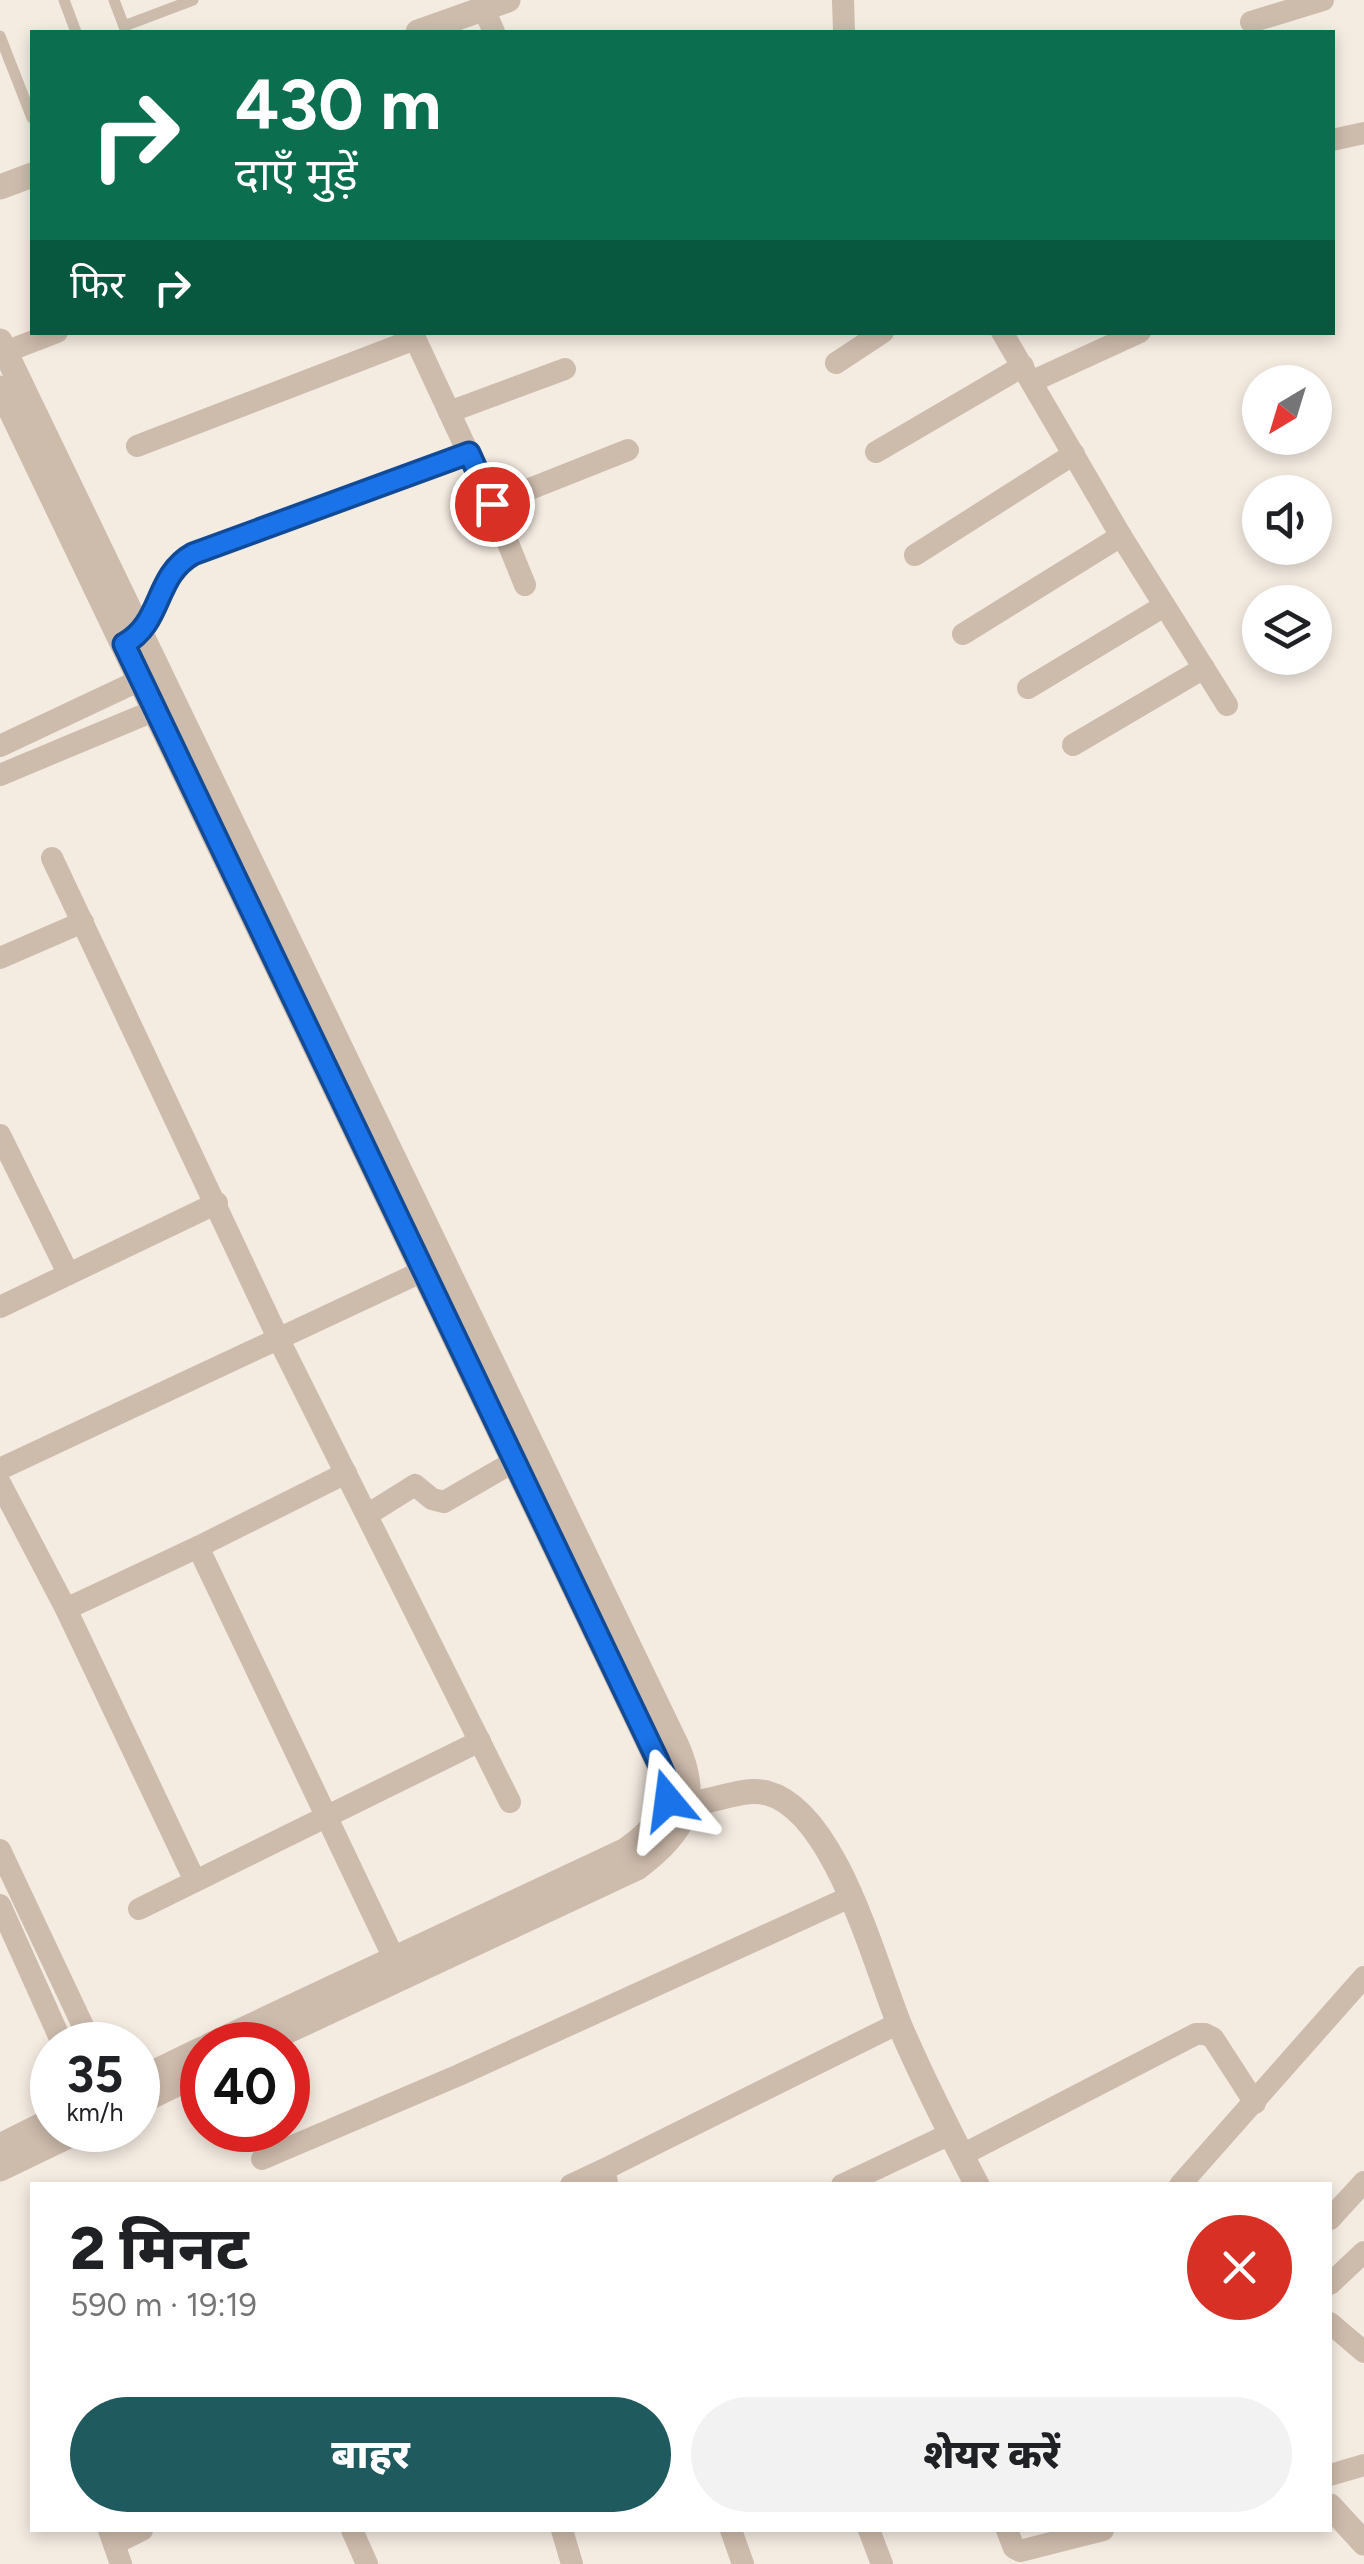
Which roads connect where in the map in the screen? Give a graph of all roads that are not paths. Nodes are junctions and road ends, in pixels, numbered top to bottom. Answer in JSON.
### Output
{"nodes":[{"id":1,"x":64,"y":0,"type":"edge"},
{"id":2,"x":114,"y":0,"type":"edge"},
{"id":3,"x":193,"y":0,"type":"edge"},
{"id":4,"x":842,"y":0,"type":"edge"},
{"id":5,"x":1323,"y":0,"type":"edge"},
{"id":6,"x":495,"y":14,"type":"edge"},
{"id":7,"x":1249,"y":18,"type":"edge"},
{"id":8,"x":125,"y":29,"type":"edge"},
{"id":9,"x":75,"y":30,"type":"edge"},
{"id":10,"x":427,"y":30,"type":"edge"},
{"id":11,"x":844,"y":30,"type":"edge"},
{"id":12,"x":0,"y":36,"type":"edge"},
{"id":13,"x":30,"y":113,"type":"edge"},
{"id":14,"x":1364,"y":133,"type":"edge"},
{"id":15,"x":1335,"y":139,"type":"edge"},
{"id":16,"x":30,"y":176,"type":"edge"},
{"id":17,"x":0,"y":188,"type":"edge"},
{"id":18,"x":46,"y":335,"type":"edge"},
{"id":19,"x":879,"y":335,"type":"edge"},
{"id":20,"x":1004,"y":335,"type":"edge"},
{"id":21,"x":1132,"y":335,"type":"edge"},
{"id":22,"x":414,"y":336,"type":"edge"},
{"id":23,"x":3,"y":347,"type":"edge"},
{"id":24,"x":836,"y":364,"type":"dead end"},
{"id":25,"x":566,"y":369,"type":"dead end"},
{"id":26,"x":1028,"y":374,"type":"junction"},
{"id":27,"x":0,"y":388,"type":"edge"},
{"id":28,"x":449,"y":412,"type":"junction"},
{"id":29,"x":137,"y":446,"type":"dead end"},
{"id":30,"x":628,"y":450,"type":"dead end"},
{"id":31,"x":876,"y":452,"type":"dead end"},
{"id":32,"x":469,"y":453,"type":"junction"},
{"id":33,"x":1074,"y":454,"type":"junction"},
{"id":34,"x":492,"y":504,"type":"junction"},
{"id":35,"x":1121,"y":536,"type":"junction"},
{"id":36,"x":915,"y":555,"type":"dead end"},
{"id":37,"x":524,"y":584,"type":"dead end"},
{"id":38,"x":1164,"y":606,"type":"junction"},
{"id":39,"x":963,"y":634,"type":"dead end"},
{"id":40,"x":133,"y":639,"type":"junction"},
{"id":41,"x":1204,"y":668,"type":"junction"},
{"id":42,"x":149,"y":676,"type":"junction"},
{"id":43,"x":1028,"y":688,"type":"dead end"},
{"id":44,"x":1227,"y":705,"type":"dead end"},
{"id":45,"x":163,"y":707,"type":"junction"},
{"id":46,"x":1073,"y":745,"type":"dead end"},
{"id":47,"x":0,"y":746,"type":"edge"},
{"id":48,"x":0,"y":775,"type":"edge"},
{"id":49,"x":52,"y":858,"type":"dead end"},
{"id":50,"x":83,"y":922,"type":"junction"},
{"id":51,"x":0,"y":958,"type":"edge"},
{"id":52,"x":0,"y":1135,"type":"edge"},
{"id":53,"x":217,"y":1203,"type":"junction"},
{"id":54,"x":434,"y":1266,"type":"junction"},
{"id":55,"x":68,"y":1273,"type":"junction"},
{"id":56,"x":0,"y":1307,"type":"edge"},
{"id":57,"x":279,"y":1340,"type":"junction"},
{"id":58,"x":515,"y":1462,"type":"junction"},
{"id":59,"x":0,"y":1470,"type":"edge"},
{"id":60,"x":346,"y":1473,"type":"junction"},
{"id":61,"x":0,"y":1483,"type":"edge"},
{"id":62,"x":367,"y":1515,"type":"junction"},
{"id":63,"x":198,"y":1547,"type":"junction"},
{"id":64,"x":66,"y":1609,"type":"junction"},
{"id":65,"x":480,"y":1741,"type":"junction"},
{"id":66,"x":510,"y":1802,"type":"dead end"},
{"id":67,"x":678,"y":1802,"type":"junction"},
{"id":68,"x":326,"y":1818,"type":"junction"},
{"id":69,"x":0,"y":1850,"type":"edge"},
{"id":70,"x":195,"y":1881,"type":"junction"},
{"id":71,"x":850,"y":1898,"type":"junction"},
{"id":72,"x":0,"y":1905,"type":"edge"},
{"id":73,"x":139,"y":1909,"type":"dead end"},
{"id":74,"x":398,"y":1967,"type":"junction"},
{"id":75,"x":1364,"y":1977,"type":"edge"},
{"id":76,"x":53,"y":2022,"type":"edge"},
{"id":77,"x":81,"y":2022,"type":"edge"},
{"id":78,"x":265,"y":2022,"type":"edge"},
{"id":79,"x":299,"y":2022,"type":"edge"},
{"id":80,"x":899,"y":2023,"type":"junction"},
{"id":81,"x":1254,"y":2103,"type":"junction"},
{"id":82,"x":30,"y":2131,"type":"edge"},
{"id":83,"x":956,"y":2144,"type":"junction"},
{"id":84,"x":0,"y":2146,"type":"edge"},
{"id":85,"x":35,"y":2152,"type":"edge"},
{"id":86,"x":262,"y":2159,"type":"dead end"},
{"id":87,"x":0,"y":2169,"type":"edge"},
{"id":88,"x":606,"y":2178,"type":"edge"},
{"id":89,"x":872,"y":2179,"type":"edge"},
{"id":90,"x":975,"y":2182,"type":"edge"},
{"id":91,"x":1183,"y":2182,"type":"edge"},
{"id":92,"x":1364,"y":2182,"type":"edge"},
{"id":93,"x":1332,"y":2218,"type":"edge"},
{"id":94,"x":1364,"y":2252,"type":"edge"},
{"id":95,"x":1332,"y":2282,"type":"edge"},
{"id":96,"x":1345,"y":2327,"type":"edge"},
{"id":97,"x":1364,"y":2352,"type":"edge"},
{"id":98,"x":1364,"y":2465,"type":"edge"},
{"id":99,"x":1332,"y":2474,"type":"edge"},
{"id":100,"x":1332,"y":2508,"type":"edge"},
{"id":101,"x":139,"y":2532,"type":"edge"},
{"id":102,"x":353,"y":2532,"type":"edge"},
{"id":103,"x":563,"y":2532,"type":"edge"},
{"id":104,"x":732,"y":2532,"type":"edge"},
{"id":105,"x":871,"y":2532,"type":"edge"},
{"id":106,"x":1008,"y":2532,"type":"edge"},
{"id":107,"x":1091,"y":2532,"type":"edge"},
{"id":108,"x":1364,"y":2543,"type":"edge"},
{"id":109,"x":115,"y":2546,"type":"edge"},
{"id":110,"x":367,"y":2564,"type":"edge"},
{"id":111,"x":572,"y":2564,"type":"edge"},
{"id":112,"x":743,"y":2564,"type":"edge"},
{"id":113,"x":882,"y":2564,"type":"edge"}],
"edges":[{"from":1,"to":9,"type":"lane"},
{"from":2,"to":8,"type":"lane"},
{"from":3,"to":8,"type":"lane"},
{"from":4,"to":11,"type":"street"},
{"from":5,"to":7,"type":"street"},
{"from":6,"to":10,"type":"street"},
{"from":12,"to":13,"type":"lane"},
{"from":14,"to":15,"type":"street"},
{"from":16,"to":17,"type":"street"},
{"from":18,"to":23,"type":"street"},
{"from":19,"to":24,"type":"street"},
{"from":20,"to":26,"type":"street"},
{"from":21,"to":26,"type":"street"},
{"from":22,"to":28,"type":"street"},
{"from":22,"to":29,"type":"street"},
{"from":23,"to":40,"type":"street"},
{"from":25,"to":28,"type":"street"},
{"from":26,"to":31,"type":"street"},
{"from":26,"to":33,"type":"street"},
{"from":27,"to":40,"type":"street"},
{"from":28,"to":32,"type":"street"},
{"from":30,"to":34,"type":"street"},
{"from":32,"to":34,"type":"street"},
{"from":32,"to":40,"type":"street"},
{"from":33,"to":35,"type":"street"},
{"from":33,"to":36,"type":"street"},
{"from":34,"to":37,"type":"street"},
{"from":35,"to":38,"type":"street"},
{"from":35,"to":39,"type":"street"},
{"from":38,"to":41,"type":"street"},
{"from":38,"to":43,"type":"street"},
{"from":40,"to":42,"type":"street"},
{"from":41,"to":44,"type":"street"},
{"from":41,"to":46,"type":"street"},
{"from":42,"to":45,"type":"street"},
{"from":42,"to":47,"type":"street"},
{"from":45,"to":48,"type":"street"},
{"from":45,"to":54,"type":"street"},
{"from":49,"to":50,"type":"street"},
{"from":50,"to":51,"type":"street"},
{"from":50,"to":53,"type":"street"},
{"from":52,"to":55,"type":"street"},
{"from":53,"to":55,"type":"street"},
{"from":53,"to":57,"type":"street"},
{"from":54,"to":57,"type":"street"},
{"from":54,"to":58,"type":"street"},
{"from":54,"to":67,"type":"street"},
{"from":55,"to":56,"type":"street"},
{"from":57,"to":59,"type":"street"},
{"from":57,"to":60,"type":"street"},
{"from":58,"to":62,"type":"street"},
{"from":58,"to":67,"type":"street"},
{"from":60,"to":62,"type":"street"},
{"from":60,"to":63,"type":"street"},
{"from":61,"to":64,"type":"street"},
{"from":62,"to":65,"type":"street"},
{"from":63,"to":64,"type":"street"},
{"from":63,"to":68,"type":"street"},
{"from":64,"to":70,"type":"street"},
{"from":65,"to":66,"type":"street"},
{"from":65,"to":68,"type":"street"},
{"from":67,"to":71,"type":"street"},
{"from":67,"to":74,"type":"street"},
{"from":68,"to":70,"type":"street"},
{"from":68,"to":74,"type":"street"},
{"from":69,"to":77,"type":"street"},
{"from":70,"to":73,"type":"street"},
{"from":71,"to":80,"type":"street"},
{"from":71,"to":86,"type":"street"},
{"from":72,"to":76,"type":"street"},
{"from":74,"to":78,"type":"street"},
{"from":74,"to":79,"type":"street"},
{"from":75,"to":81,"type":"street"},
{"from":80,"to":83,"type":"street"},
{"from":80,"to":88,"type":"street"},
{"from":81,"to":83,"type":"street"},
{"from":81,"to":91,"type":"street"},
{"from":82,"to":84,"type":"street"},
{"from":83,"to":89,"type":"street"},
{"from":83,"to":90,"type":"street"},
{"from":85,"to":87,"type":"street"},
{"from":92,"to":93,"type":"street"},
{"from":94,"to":95,"type":"street"},
{"from":96,"to":97,"type":"street"},
{"from":98,"to":99,"type":"street"},
{"from":100,"to":108,"type":"street"},
{"from":101,"to":109,"type":"street"},
{"from":102,"to":110,"type":"street"},
{"from":103,"to":111,"type":"street"},
{"from":104,"to":112,"type":"street"},
{"from":105,"to":113,"type":"street"},
{"from":106,"to":107,"type":"street"}]}
